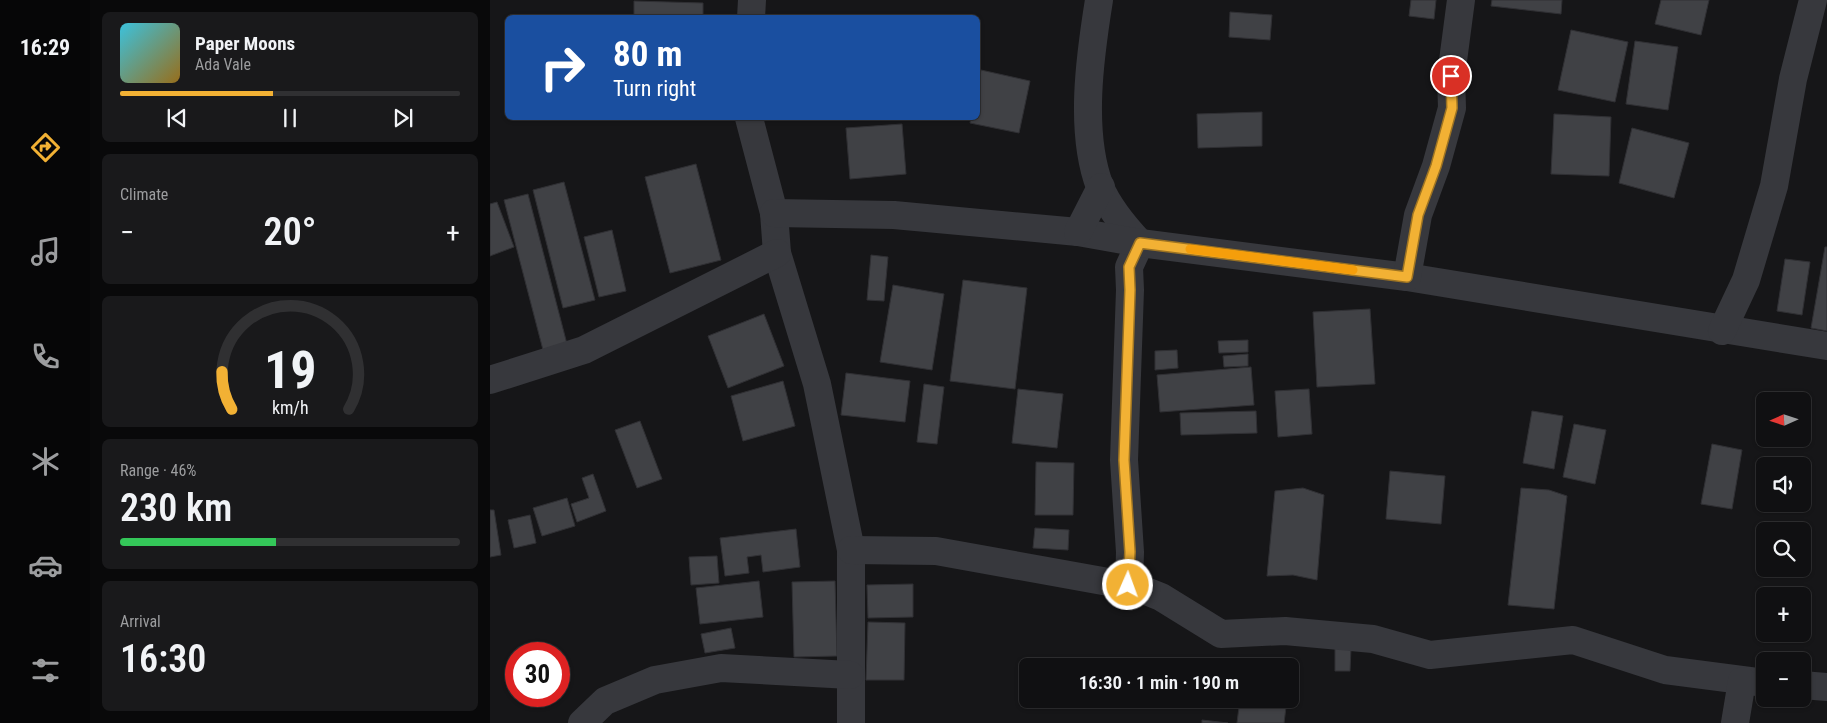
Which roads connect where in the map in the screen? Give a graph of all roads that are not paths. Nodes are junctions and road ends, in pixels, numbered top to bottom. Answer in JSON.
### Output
{"nodes":[{"id":1,"x":752,"y":0,"type":"edge"},
{"id":2,"x":1099,"y":0,"type":"edge"},
{"id":3,"x":1461,"y":0,"type":"edge"},
{"id":4,"x":1813,"y":0,"type":"edge"},
{"id":5,"x":751,"y":15,"type":"edge"},
{"id":6,"x":750,"y":120,"type":"edge"},
{"id":7,"x":1100,"y":187,"type":"junction"},
{"id":8,"x":774,"y":213,"type":"junction"},
{"id":9,"x":1078,"y":232,"type":"junction"},
{"id":10,"x":1140,"y":243,"type":"junction"},
{"id":11,"x":777,"y":253,"type":"junction"},
{"id":12,"x":1407,"y":277,"type":"junction"},
{"id":13,"x":1722,"y":331,"type":"junction"},
{"id":14,"x":1827,"y":346,"type":"edge"},
{"id":15,"x":490,"y":380,"type":"edge"},
{"id":16,"x":851,"y":550,"type":"junction"},
{"id":17,"x":1128,"y":585,"type":"junction"},
{"id":18,"x":850,"y":675,"type":"junction"},
{"id":19,"x":1753,"y":682,"type":"edge"},
{"id":20,"x":1811,"y":686,"type":"edge"},
{"id":21,"x":1827,"y":687,"type":"edge"},
{"id":22,"x":582,"y":723,"type":"edge"},
{"id":23,"x":851,"y":723,"type":"edge"},
{"id":24,"x":1735,"y":723,"type":"edge"}],
"edges":[{"from":1,"to":5,"type":"street"},
{"from":2,"to":7,"type":"street"},
{"from":3,"to":12,"type":"street"},
{"from":4,"to":13,"type":"street"},
{"from":6,"to":8,"type":"street"},
{"from":7,"to":9,"type":"street"},
{"from":7,"to":10,"type":"street"},
{"from":8,"to":9,"type":"street"},
{"from":8,"to":11,"type":"street"},
{"from":9,"to":10,"type":"street"},
{"from":10,"to":12,"type":"street"},
{"from":10,"to":17,"type":"street"},
{"from":11,"to":15,"type":"street"},
{"from":11,"to":16,"type":"street"},
{"from":12,"to":13,"type":"street"},
{"from":13,"to":14,"type":"street"},
{"from":16,"to":17,"type":"street"},
{"from":16,"to":18,"type":"street"},
{"from":17,"to":19,"type":"street"},
{"from":18,"to":22,"type":"street"},
{"from":18,"to":23,"type":"street"},
{"from":19,"to":24,"type":"street"},
{"from":20,"to":21,"type":"street"}]}
